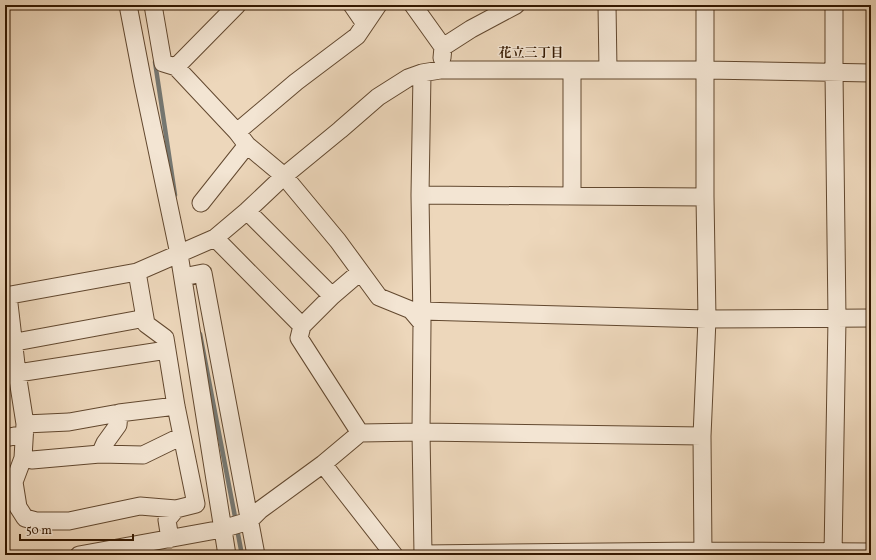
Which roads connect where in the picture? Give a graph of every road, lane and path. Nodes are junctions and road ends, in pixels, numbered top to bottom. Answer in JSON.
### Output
{"nodes":[{"id":1,"x":128,"y":5,"type":"edge"},
{"id":2,"x":153,"y":5,"type":"edge"},
{"id":3,"x":237,"y":5,"type":"edge"},
{"id":4,"x":352,"y":5,"type":"edge"},
{"id":5,"x":378,"y":5,"type":"edge"},
{"id":6,"x":413,"y":5,"type":"edge"},
{"id":7,"x":516,"y":5,"type":"edge"},
{"id":8,"x":607,"y":5,"type":"edge"},
{"id":9,"x":705,"y":5,"type":"edge"},
{"id":10,"x":834,"y":5,"type":"edge"},
{"id":11,"x":365,"y":24,"type":"junction"},
{"id":12,"x":443,"y":47,"type":"junction"},
{"id":13,"x":176,"y":67,"type":"junction"},
{"id":14,"x":440,"y":70,"type":"junction"},
{"id":15,"x":572,"y":70,"type":"junction"},
{"id":16,"x":608,"y":70,"type":"junction"},
{"id":17,"x":705,"y":70,"type":"junction"},
{"id":18,"x":422,"y":73,"type":"junction"},
{"id":19,"x":834,"y":73,"type":"junction"},
{"id":20,"x":871,"y":73,"type":"edge"},
{"id":21,"x":242,"y":138,"type":"junction"},
{"id":22,"x":284,"y":176,"type":"junction"},
{"id":23,"x":420,"y":195,"type":"junction"},
{"id":24,"x":572,"y":196,"type":"junction"},
{"id":25,"x":705,"y":197,"type":"junction"},
{"id":26,"x":201,"y":203,"type":"dead end"},
{"id":27,"x":247,"y":211,"type":"junction"},
{"id":28,"x":215,"y":238,"type":"junction"},
{"id":29,"x":179,"y":254,"type":"junction"},
{"id":30,"x":137,"y":272,"type":"junction"},
{"id":31,"x":360,"y":272,"type":"junction"},
{"id":32,"x":183,"y":277,"type":"junction"},
{"id":33,"x":6,"y":295,"type":"edge"},
{"id":34,"x":332,"y":296,"type":"junction"},
{"id":35,"x":422,"y":317,"type":"junction"},
{"id":36,"x":871,"y":318,"type":"edge"},
{"id":37,"x":707,"y":319,"type":"junction"},
{"id":38,"x":837,"y":319,"type":"junction"},
{"id":39,"x":135,"y":320,"type":"dead end"},
{"id":40,"x":302,"y":326,"type":"junction"},
{"id":41,"x":9,"y":344,"type":"edge"},
{"id":42,"x":167,"y":350,"type":"junction"},
{"id":43,"x":11,"y":374,"type":"edge"},
{"id":44,"x":176,"y":406,"type":"junction"},
{"id":45,"x":120,"y":413,"type":"junction"},
{"id":46,"x":25,"y":429,"type":"junction"},
{"id":47,"x":360,"y":432,"type":"junction"},
{"id":48,"x":421,"y":432,"type":"junction"},
{"id":49,"x":182,"y":436,"type":"junction"},
{"id":50,"x":702,"y":436,"type":"junction"},
{"id":51,"x":5,"y":438,"type":"edge"},
{"id":52,"x":100,"y":454,"type":"junction"},
{"id":53,"x":23,"y":458,"type":"junction"},
{"id":54,"x":323,"y":464,"type":"junction"},
{"id":55,"x":10,"y":487,"type":"edge"},
{"id":56,"x":176,"y":509,"type":"junction"},
{"id":57,"x":249,"y":521,"type":"junction"},
{"id":58,"x":222,"y":529,"type":"junction"},
{"id":59,"x":170,"y":538,"type":"junction"},
{"id":60,"x":871,"y":552,"type":"edge"},
{"id":61,"x":703,"y":553,"type":"edge"},
{"id":62,"x":833,"y":553,"type":"edge"},
{"id":63,"x":423,"y":554,"type":"edge"},
{"id":64,"x":79,"y":555,"type":"edge"},
{"id":65,"x":227,"y":555,"type":"edge"},
{"id":66,"x":256,"y":555,"type":"edge"},
{"id":67,"x":394,"y":555,"type":"edge"}],
"edges":[{"from":1,"to":29,"type":"street"},
{"from":2,"to":13,"type":"street"},
{"from":3,"to":13,"type":"street"},
{"from":4,"to":11,"type":"street"},
{"from":5,"to":11,"type":"street"},
{"from":6,"to":12,"type":"street"},
{"from":7,"to":12,"type":"street"},
{"from":8,"to":16,"type":"street"},
{"from":9,"to":17,"type":"street"},
{"from":10,"to":19,"type":"street"},
{"from":11,"to":21,"type":"street"},
{"from":12,"to":14,"type":"street"},
{"from":13,"to":21,"type":"street"},
{"from":14,"to":15,"type":"street"},
{"from":14,"to":18,"type":"street"},
{"from":15,"to":16,"type":"street"},
{"from":15,"to":24,"type":"street"},
{"from":16,"to":17,"type":"street"},
{"from":17,"to":19,"type":"street"},
{"from":17,"to":25,"type":"street"},
{"from":18,"to":22,"type":"street"},
{"from":18,"to":23,"type":"street"},
{"from":19,"to":20,"type":"street"},
{"from":19,"to":38,"type":"street"},
{"from":21,"to":22,"type":"street"},
{"from":21,"to":26,"type":"street"},
{"from":22,"to":27,"type":"street"},
{"from":22,"to":31,"type":"street"},
{"from":23,"to":24,"type":"street"},
{"from":23,"to":35,"type":"street"},
{"from":24,"to":25,"type":"street"},
{"from":25,"to":37,"type":"street"},
{"from":27,"to":28,"type":"street"},
{"from":27,"to":34,"type":"street"},
{"from":28,"to":29,"type":"street"},
{"from":28,"to":40,"type":"street"},
{"from":29,"to":30,"type":"street"},
{"from":29,"to":32,"type":"street"},
{"from":30,"to":33,"type":"street"},
{"from":30,"to":42,"type":"street"},
{"from":31,"to":34,"type":"street"},
{"from":31,"to":35,"type":"street"},
{"from":32,"to":57,"type":"street"},
{"from":32,"to":58,"type":"street"},
{"from":33,"to":41,"type":"street"},
{"from":34,"to":40,"type":"street"},
{"from":35,"to":37,"type":"street"},
{"from":35,"to":48,"type":"street"},
{"from":36,"to":38,"type":"street"},
{"from":37,"to":38,"type":"street"},
{"from":37,"to":50,"type":"street"},
{"from":38,"to":62,"type":"street"},
{"from":39,"to":41,"type":"street"},
{"from":40,"to":47,"type":"street"},
{"from":41,"to":43,"type":"street"},
{"from":42,"to":43,"type":"street"},
{"from":42,"to":44,"type":"street"},
{"from":43,"to":46,"type":"street"},
{"from":44,"to":45,"type":"street"},
{"from":44,"to":49,"type":"street"},
{"from":45,"to":46,"type":"street"},
{"from":45,"to":52,"type":"street"},
{"from":46,"to":51,"type":"street"},
{"from":46,"to":53,"type":"street"},
{"from":47,"to":48,"type":"street"},
{"from":47,"to":54,"type":"street"},
{"from":48,"to":50,"type":"street"},
{"from":48,"to":63,"type":"street"},
{"from":49,"to":52,"type":"street"},
{"from":49,"to":56,"type":"street"},
{"from":50,"to":61,"type":"street"},
{"from":52,"to":53,"type":"street"},
{"from":53,"to":55,"type":"street"},
{"from":54,"to":57,"type":"street"},
{"from":54,"to":67,"type":"street"},
{"from":55,"to":56,"type":"street"},
{"from":56,"to":59,"type":"street"},
{"from":57,"to":58,"type":"street"},
{"from":57,"to":66,"type":"street"},
{"from":58,"to":59,"type":"street"},
{"from":58,"to":65,"type":"street"},
{"from":59,"to":64,"type":"street"},
{"from":60,"to":62,"type":"street"},
{"from":61,"to":62,"type":"street"},
{"from":61,"to":63,"type":"street"}]}
